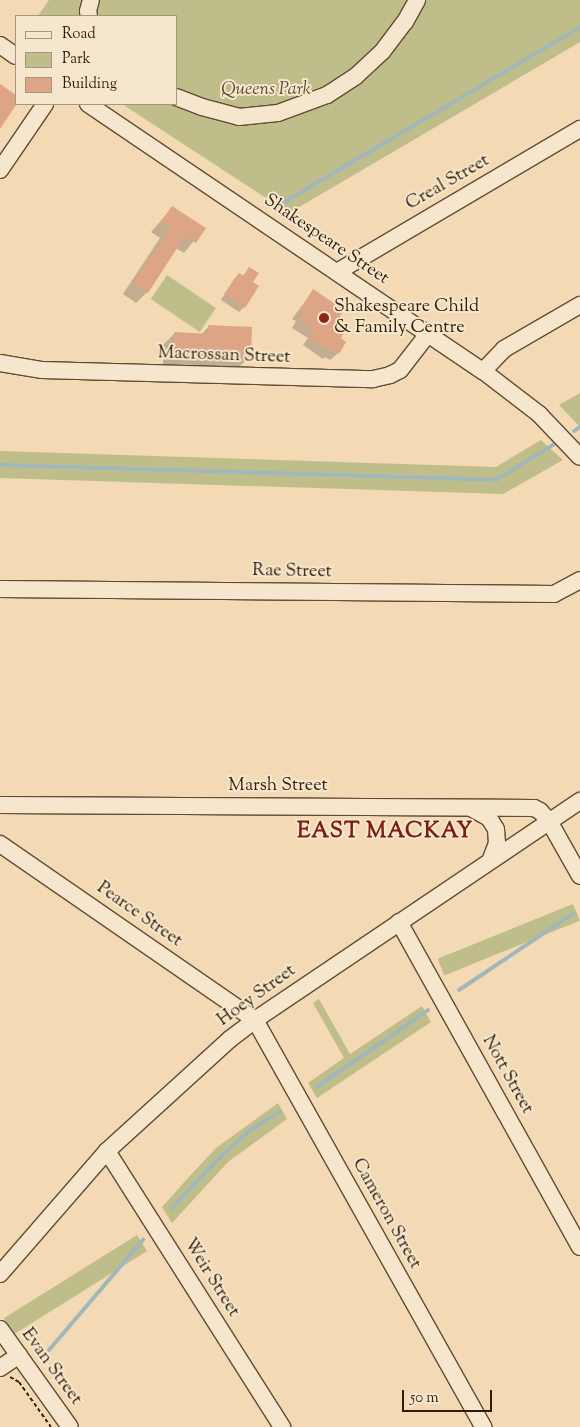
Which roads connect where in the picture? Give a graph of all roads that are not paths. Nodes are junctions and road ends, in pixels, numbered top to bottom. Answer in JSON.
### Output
{"nodes":[{"id":1,"x":91,"y":0,"type":"edge"},
{"id":2,"x":417,"y":0,"type":"edge"},
{"id":3,"x":89,"y":15,"type":"edge"},
{"id":4,"x":0,"y":45,"type":"edge"},
{"id":5,"x":15,"y":55,"type":"edge"},
{"id":6,"x":178,"y":98,"type":"edge"},
{"id":7,"x":44,"y":105,"type":"edge"},
{"id":8,"x":89,"y":105,"type":"edge"},
{"id":9,"x":580,"y":129,"type":"edge"},
{"id":10,"x":0,"y":170,"type":"edge"},
{"id":11,"x":337,"y":272,"type":"junction"},
{"id":12,"x":580,"y":305,"type":"edge"},
{"id":13,"x":428,"y":334,"type":"junction"},
{"id":14,"x":0,"y":363,"type":"edge"},
{"id":15,"x":483,"y":371,"type":"junction"},
{"id":16,"x":578,"y":454,"type":"edge"},
{"id":17,"x":580,"y":580,"type":"edge"},
{"id":18,"x":0,"y":589,"type":"edge"},
{"id":19,"x":580,"y":801,"type":"edge"},
{"id":20,"x":0,"y":805,"type":"edge"},
{"id":21,"x":467,"y":808,"type":"junction"},
{"id":22,"x":550,"y":822,"type":"junction"},
{"id":23,"x":0,"y":844,"type":"edge"},
{"id":24,"x":490,"y":861,"type":"junction"},
{"id":25,"x":580,"y":876,"type":"edge"},
{"id":26,"x":398,"y":922,"type":"junction"},
{"id":27,"x":255,"y":1020,"type":"junction"},
{"id":28,"x":107,"y":1151,"type":"junction"},
{"id":29,"x":580,"y":1247,"type":"edge"},
{"id":30,"x":0,"y":1274,"type":"edge"},
{"id":31,"x":0,"y":1329,"type":"edge"},
{"id":32,"x":19,"y":1355,"type":"junction"},
{"id":33,"x":3,"y":1372,"type":"edge"},
{"id":34,"x":70,"y":1427,"type":"edge"},
{"id":35,"x":282,"y":1427,"type":"edge"},
{"id":36,"x":483,"y":1427,"type":"edge"}],
"edges":[{"from":1,"to":3,"type":"street"},
{"from":2,"to":6,"type":"street"},
{"from":4,"to":5,"type":"street"},
{"from":7,"to":10,"type":"street"},
{"from":8,"to":11,"type":"street","name":"Shakespeare Street"},
{"from":9,"to":11,"type":"street","name":"Creal Street"},
{"from":11,"to":13,"type":"street","name":"Shakespeare Street"},
{"from":12,"to":15,"type":"street"},
{"from":13,"to":14,"type":"street","name":"Macrossan Street"},
{"from":13,"to":15,"type":"street","name":"Shakespeare Street"},
{"from":15,"to":16,"type":"street","name":"Shakespeare Street"},
{"from":17,"to":18,"type":"street","name":"Rae Street"},
{"from":19,"to":22,"type":"street","name":"Hoey Street"},
{"from":20,"to":21,"type":"street","name":"Marsh Street"},
{"from":21,"to":22,"type":"street","name":"Marsh Street"},
{"from":21,"to":24,"type":"street"},
{"from":22,"to":24,"type":"street","name":"Hoey Street"},
{"from":22,"to":25,"type":"street"},
{"from":23,"to":27,"type":"street","name":"Pearce Street"},
{"from":24,"to":26,"type":"street","name":"Hoey Street"},
{"from":26,"to":27,"type":"street","name":"Hoey Street"},
{"from":26,"to":29,"type":"street","name":"Nott Street"},
{"from":27,"to":28,"type":"street","name":"Hoey Street"},
{"from":27,"to":36,"type":"street","name":"Cameron Street"},
{"from":28,"to":30,"type":"street","name":"Hoey Street"},
{"from":28,"to":35,"type":"street","name":"Weir Street"},
{"from":31,"to":32,"type":"street","name":"Evan Street"},
{"from":32,"to":33,"type":"street"},
{"from":32,"to":34,"type":"street","name":"Evan Street"}]}
